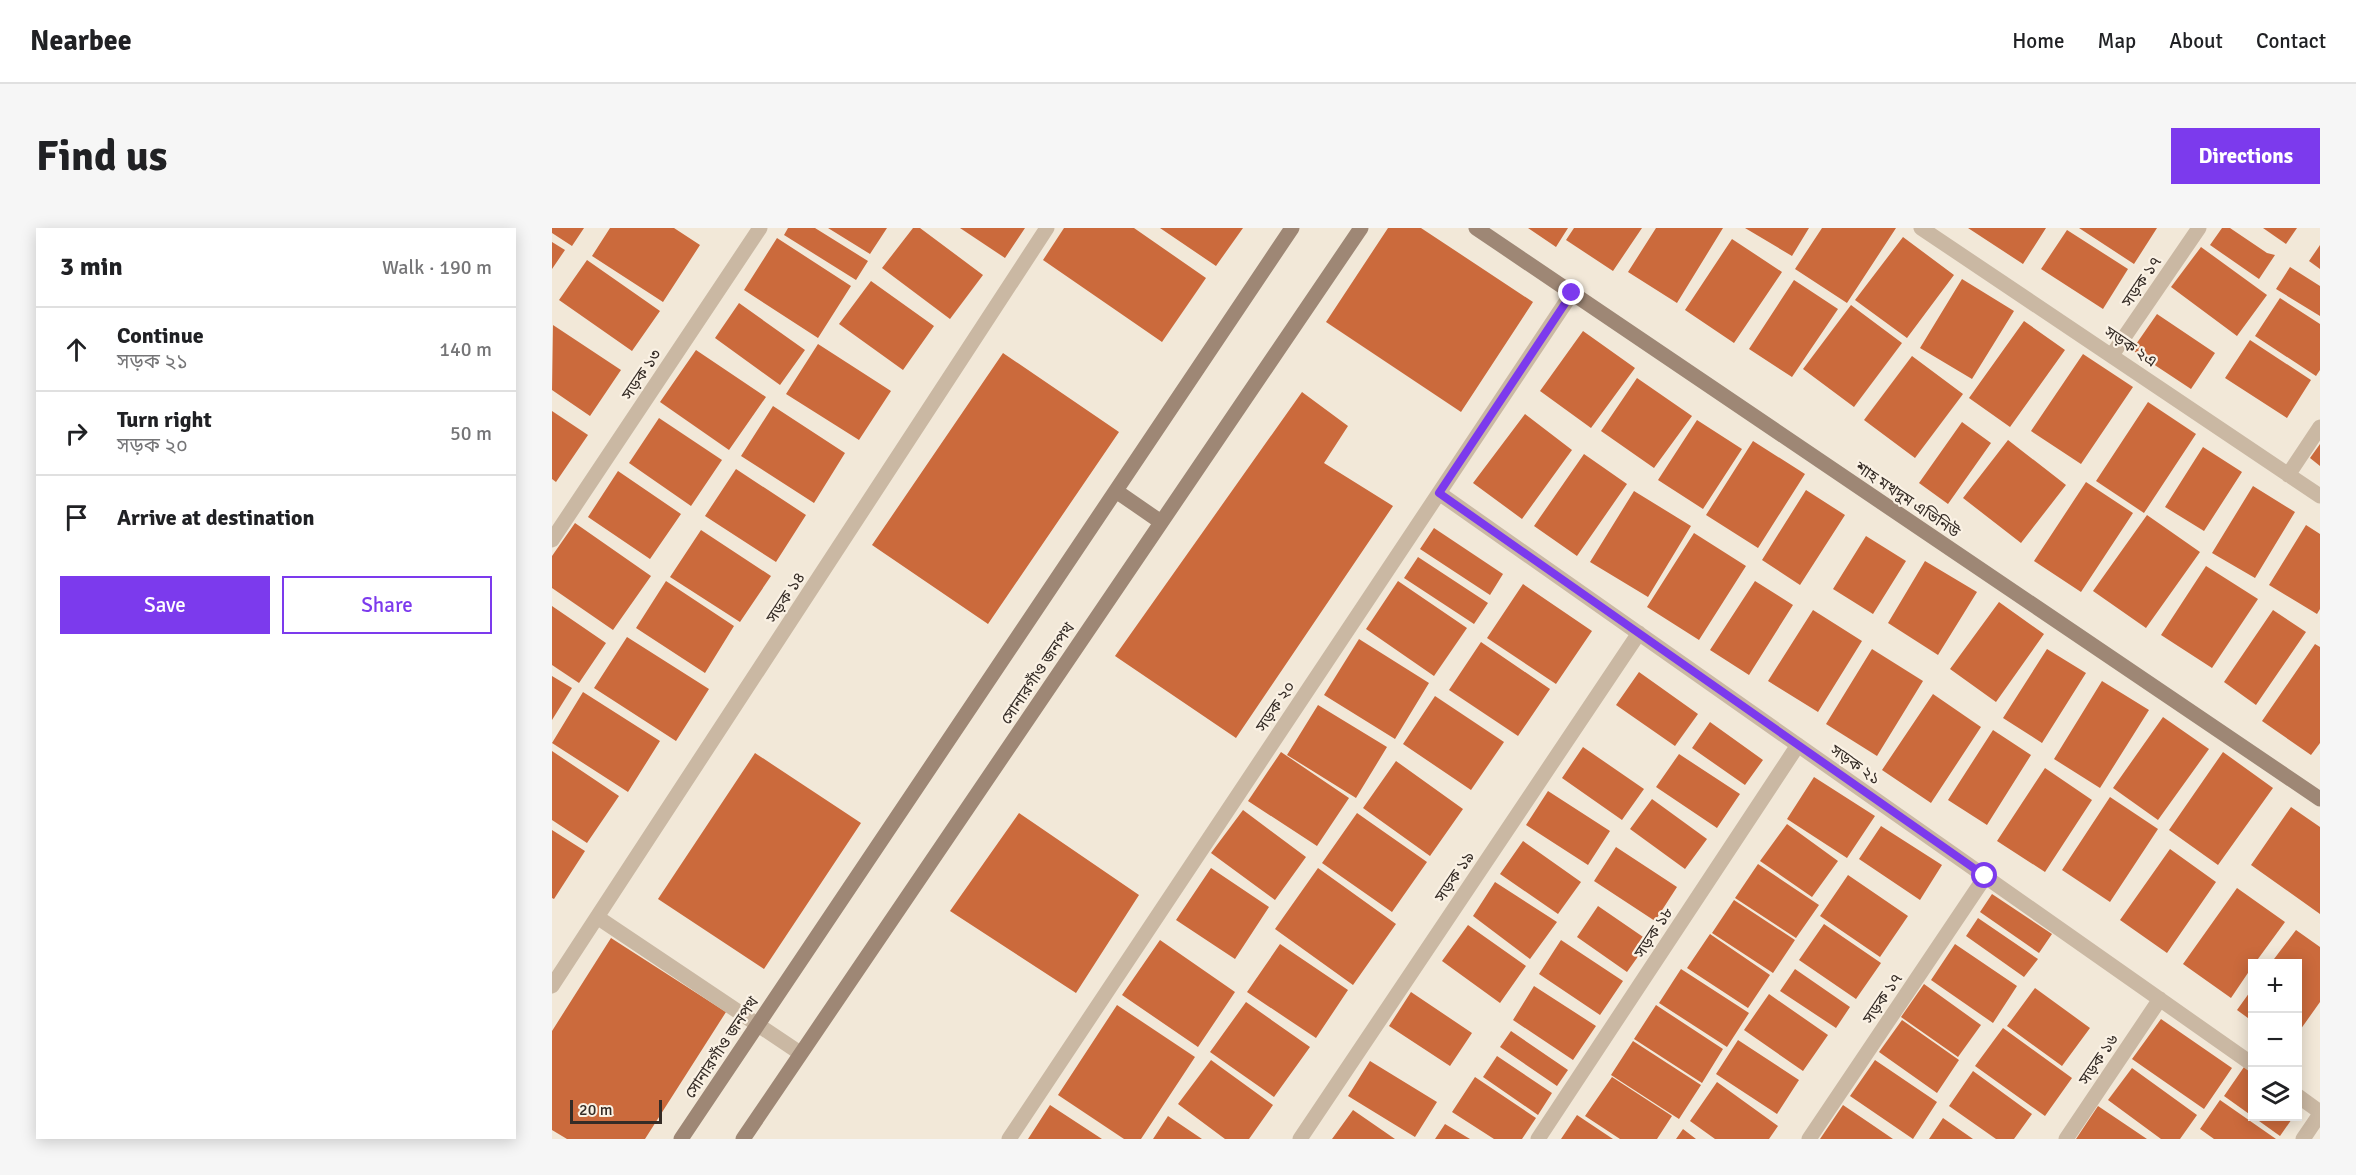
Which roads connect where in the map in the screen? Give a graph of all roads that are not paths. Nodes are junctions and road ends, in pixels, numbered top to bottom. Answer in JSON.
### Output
{"nodes":[{"id":1,"x":760,"y":228,"type":"edge"},
{"id":2,"x":1047,"y":228,"type":"edge"},
{"id":3,"x":1292,"y":228,"type":"edge"},
{"id":4,"x":1361,"y":228,"type":"edge"},
{"id":5,"x":1476,"y":228,"type":"edge"},
{"id":6,"x":2199,"y":228,"type":"edge"},
{"id":7,"x":1930,"y":230,"type":"edge"},
{"id":8,"x":1572,"y":293,"type":"junction"},
{"id":9,"x":2112,"y":355,"type":"junction"},
{"id":10,"x":2320,"y":427,"type":"edge"},
{"id":11,"x":2288,"y":475,"type":"junction"},
{"id":12,"x":1116,"y":491,"type":"junction"},
{"id":13,"x":1439,"y":493,"type":"junction"},
{"id":14,"x":2320,"y":496,"type":"edge"},
{"id":15,"x":1161,"y":522,"type":"junction"},
{"id":16,"x":552,"y":540,"type":"edge"},
{"id":17,"x":1638,"y":633,"type":"junction"},
{"id":18,"x":1798,"y":745,"type":"junction"},
{"id":19,"x":2320,"y":800,"type":"edge"},
{"id":20,"x":1985,"y":876,"type":"junction"},
{"id":21,"x":597,"y":917,"type":"junction"},
{"id":22,"x":552,"y":986,"type":"edge"},
{"id":23,"x":2160,"y":999,"type":"junction"},
{"id":24,"x":759,"y":1025,"type":"junction"},
{"id":25,"x":800,"y":1053,"type":"junction"},
{"id":26,"x":2248,"y":1061,"type":"edge"},
{"id":27,"x":2302,"y":1099,"type":"edge"},
{"id":28,"x":2320,"y":1113,"type":"edge"},
{"id":29,"x":681,"y":1139,"type":"edge"},
{"id":30,"x":744,"y":1139,"type":"edge"},
{"id":31,"x":1009,"y":1139,"type":"edge"},
{"id":32,"x":1300,"y":1139,"type":"edge"},
{"id":33,"x":1538,"y":1139,"type":"edge"},
{"id":34,"x":1809,"y":1139,"type":"edge"},
{"id":35,"x":2066,"y":1139,"type":"edge"},
{"id":36,"x":2303,"y":1139,"type":"edge"}],
"edges":[{"from":1,"to":16,"type":"street","name":"সড়ক ১৩"},
{"from":2,"to":21,"type":"street","name":"সড়ক ১৪"},
{"from":3,"to":12,"type":"main road","name":"সোনারগাঁও জনপথ"},
{"from":4,"to":15,"type":"main road","name":"সোনারগাঁও জনপথ"},
{"from":5,"to":8,"type":"main road","name":"শাহ মখদুম এভিনিউ"},
{"from":6,"to":9,"type":"street","name":"সড়ক ১৭"},
{"from":7,"to":9,"type":"street","name":"সড়ক ২এ"},
{"from":8,"to":13,"type":"street","name":"সড়ক ২০"},
{"from":8,"to":19,"type":"main road","name":"শাহ মখদুম এভিনিউ"},
{"from":9,"to":11,"type":"street","name":"সড়ক ২এ"},
{"from":10,"to":11,"type":"street"},
{"from":11,"to":14,"type":"street","name":"সড়ক ২এ"},
{"from":12,"to":15,"type":"main road"},
{"from":12,"to":24,"type":"main road","name":"সোনারগাঁও জনপথ"},
{"from":13,"to":17,"type":"street","name":"সড়ক ২১"},
{"from":13,"to":31,"type":"street","name":"সড়ক ২০"},
{"from":15,"to":25,"type":"main road","name":"সোনারগাঁও জনপথ"},
{"from":17,"to":18,"type":"street","name":"সড়ক ২১"},
{"from":17,"to":32,"type":"street","name":"সড়ক ১৯"},
{"from":18,"to":20,"type":"street","name":"সড়ক ২১"},
{"from":18,"to":33,"type":"street","name":"সড়ক ১৮"},
{"from":20,"to":23,"type":"street","name":"সড়ক ২১"},
{"from":20,"to":34,"type":"street","name":"সড়ক ১৭"},
{"from":21,"to":22,"type":"street","name":"সড়ক ১৪"},
{"from":21,"to":24,"type":"street"},
{"from":23,"to":26,"type":"street","name":"সড়ক ২১"},
{"from":23,"to":35,"type":"street","name":"সড়ক ১৬"},
{"from":24,"to":25,"type":"street"},
{"from":24,"to":29,"type":"main road","name":"সোনারগাঁও জনপথ"},
{"from":25,"to":30,"type":"main road","name":"সোনারগাঁও জনপথ"},
{"from":27,"to":28,"type":"street"},
{"from":28,"to":36,"type":"street"}]}
